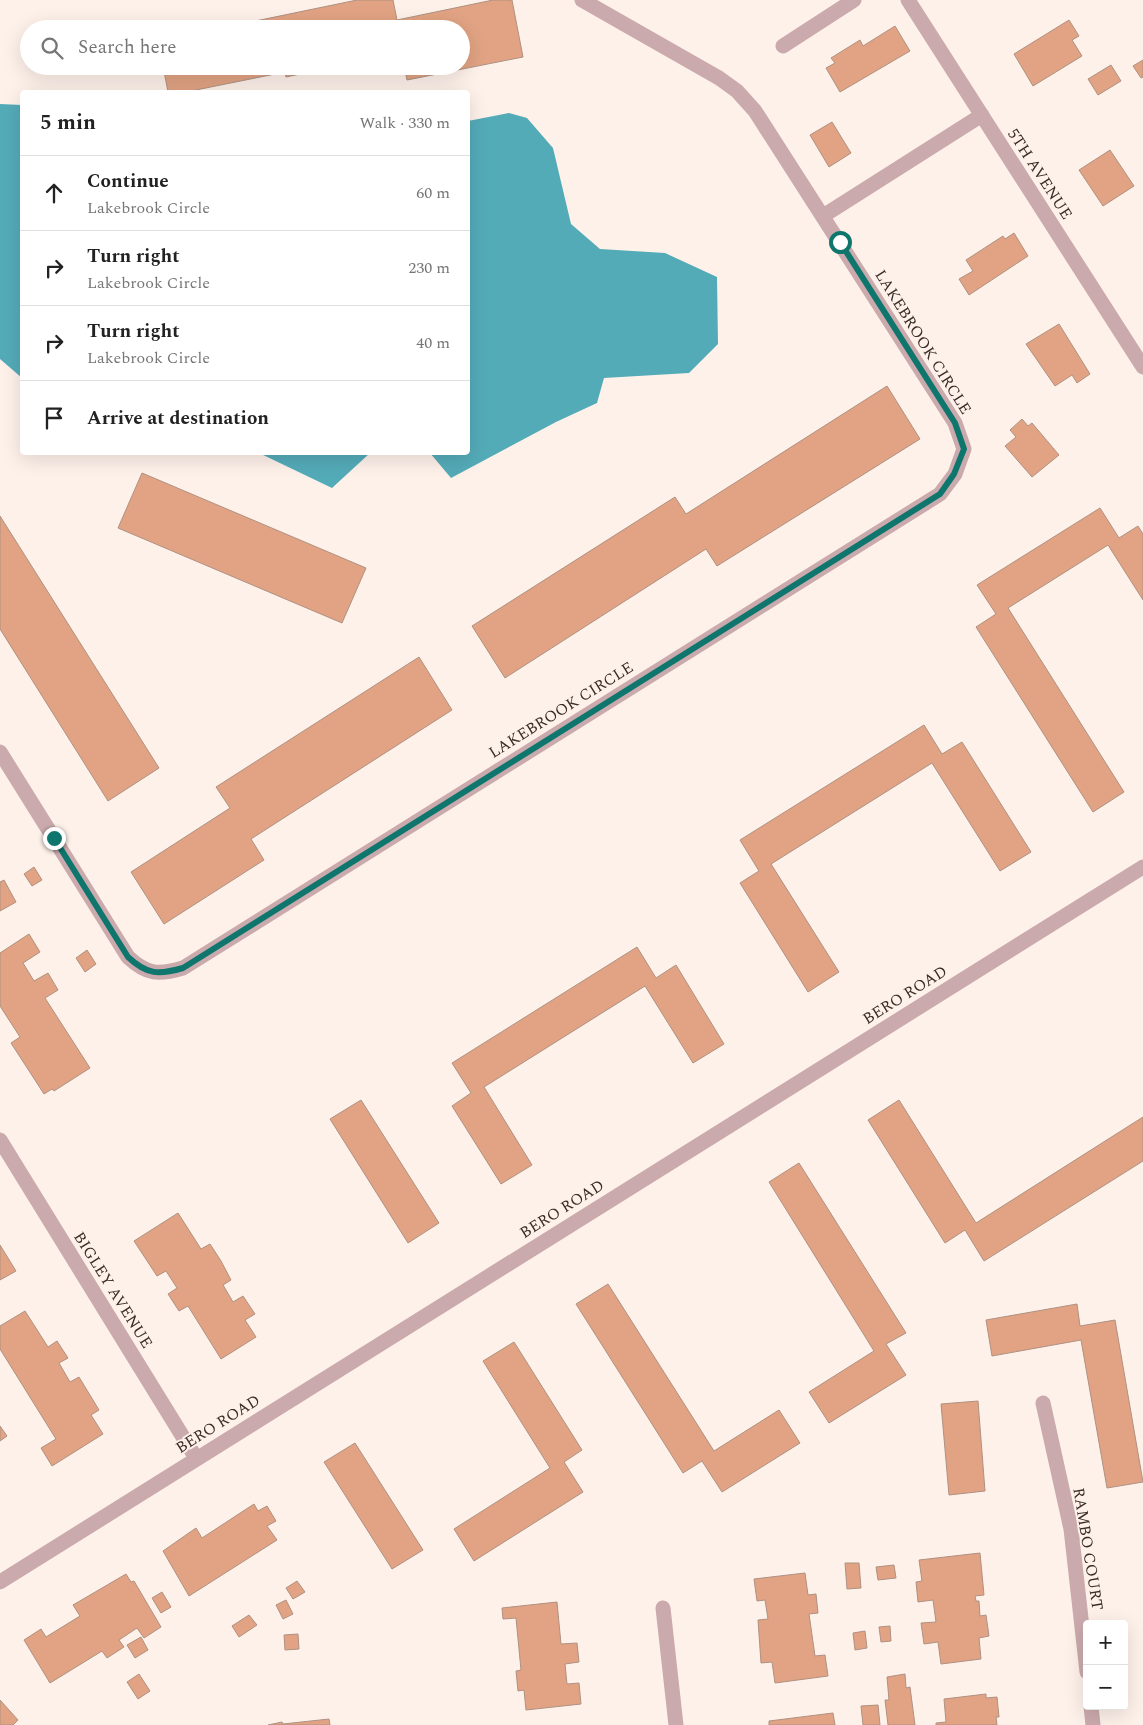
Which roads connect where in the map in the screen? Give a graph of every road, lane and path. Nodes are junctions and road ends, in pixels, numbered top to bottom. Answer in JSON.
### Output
{"nodes":[{"id":1,"x":582,"y":0,"type":"edge"},
{"id":2,"x":854,"y":0,"type":"edge"},
{"id":3,"x":908,"y":0,"type":"edge"},
{"id":4,"x":783,"y":46,"type":"dead end"},
{"id":5,"x":982,"y":115,"type":"junction"},
{"id":6,"x":823,"y":216,"type":"junction"},
{"id":7,"x":1143,"y":367,"type":"edge"},
{"id":8,"x":0,"y":752,"type":"edge"},
{"id":9,"x":1143,"y":867,"type":"edge"},
{"id":10,"x":0,"y":1140,"type":"edge"},
{"id":11,"x":1043,"y":1403,"type":"dead end"},
{"id":12,"x":196,"y":1458,"type":"junction"},
{"id":13,"x":0,"y":1582,"type":"edge"},
{"id":14,"x":663,"y":1608,"type":"dead end"},
{"id":15,"x":1086,"y":1665,"type":"edge"},
{"id":16,"x":1091,"y":1710,"type":"edge"},
{"id":17,"x":676,"y":1725,"type":"edge"},
{"id":18,"x":1093,"y":1725,"type":"edge"}],
"edges":[{"from":1,"to":6,"type":"street","name":"LAKEBROOK CIRCLE"},
{"from":2,"to":4,"type":"street"},
{"from":3,"to":5,"type":"street","name":"5TH AVENUE"},
{"from":5,"to":6,"type":"street"},
{"from":5,"to":7,"type":"street","name":"5TH AVENUE"},
{"from":6,"to":8,"type":"street","name":"LAKEBROOK CIRCLE"},
{"from":9,"to":12,"type":"street","name":"BERO ROAD"},
{"from":10,"to":12,"type":"street","name":"BIGLEY AVENUE"},
{"from":11,"to":15,"type":"street","name":"RAMBO COURT"},
{"from":12,"to":13,"type":"street","name":"BERO ROAD"},
{"from":14,"to":17,"type":"street"},
{"from":16,"to":18,"type":"street"}]}
